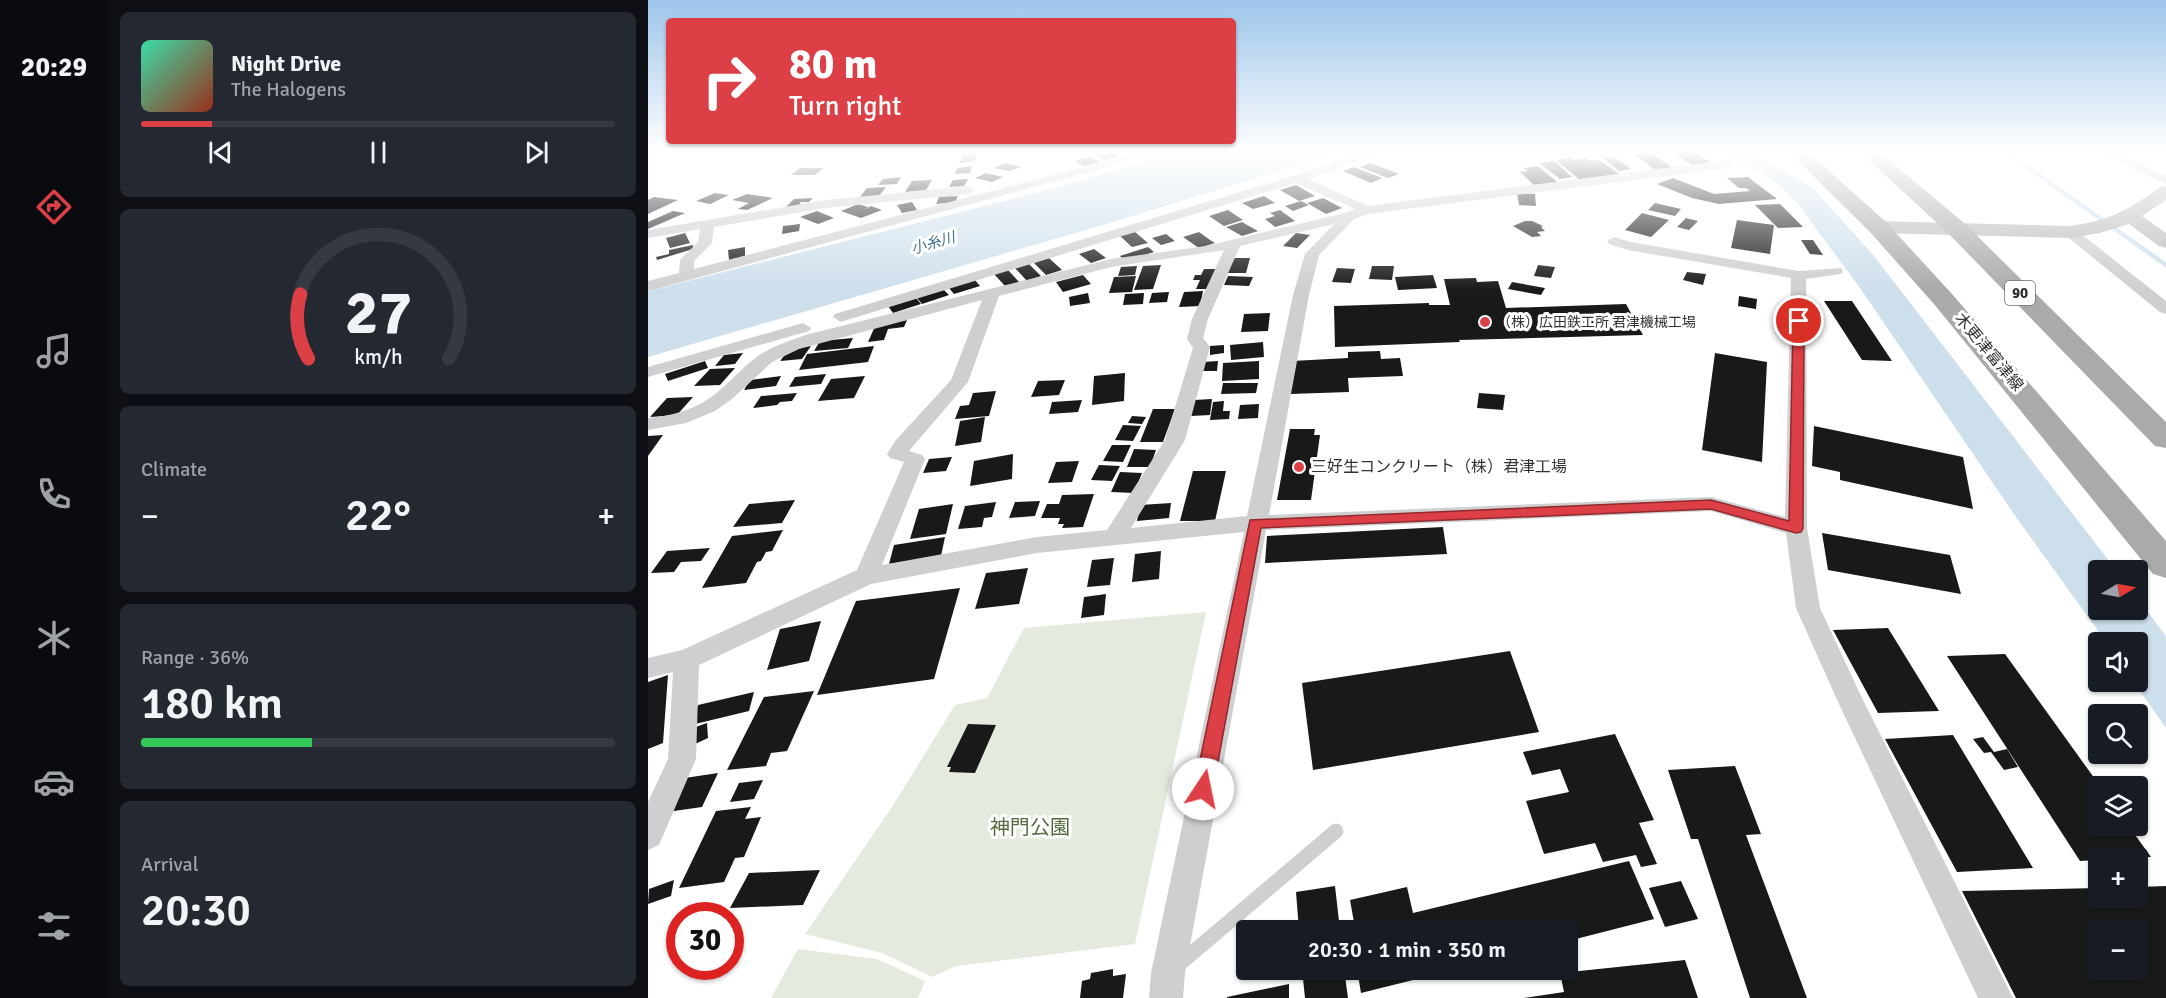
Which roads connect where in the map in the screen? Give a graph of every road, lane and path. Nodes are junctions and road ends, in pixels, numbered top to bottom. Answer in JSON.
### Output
{"nodes":[{"id":1,"x":881,"y":199,"type":"edge"},
{"id":2,"x":977,"y":199,"type":"edge"},
{"id":3,"x":1233,"y":199,"type":"edge"},
{"id":4,"x":1342,"y":199,"type":"edge"},
{"id":5,"x":1451,"y":199,"type":"edge"},
{"id":6,"x":1848,"y":199,"type":"edge"},
{"id":7,"x":1922,"y":199,"type":"edge"},
{"id":8,"x":2154,"y":199,"type":"edge"},
{"id":9,"x":1356,"y":213,"type":"junction"},
{"id":10,"x":2118,"y":222,"type":"junction"},
{"id":11,"x":708,"y":224,"type":"junction"},
{"id":12,"x":1878,"y":227,"type":"junction"},
{"id":13,"x":1956,"y":228,"type":"junction"},
{"id":14,"x":2070,"y":232,"type":"junction"},
{"id":15,"x":649,"y":235,"type":"edge"},
{"id":16,"x":1614,"y":241,"type":"dead end"},
{"id":17,"x":2166,"y":242,"type":"edge"},
{"id":18,"x":1234,"y":244,"type":"junction"},
{"id":19,"x":1836,"y":271,"type":"dead end"},
{"id":20,"x":1799,"y":275,"type":"junction"},
{"id":21,"x":686,"y":276,"type":"junction"},
{"id":22,"x":648,"y":286,"type":"edge"},
{"id":23,"x":992,"y":294,"type":"junction"},
{"id":24,"x":2166,"y":309,"type":"edge"},
{"id":25,"x":648,"y":372,"type":"edge"},
{"id":26,"x":648,"y":424,"type":"edge"},
{"id":27,"x":2166,"y":439,"type":"edge"},
{"id":28,"x":1255,"y":523,"type":"junction"},
{"id":29,"x":1796,"y":528,"type":"junction"},
{"id":30,"x":1114,"y":537,"type":"junction"},
{"id":31,"x":2166,"y":565,"type":"edge"},
{"id":32,"x":866,"y":576,"type":"junction"},
{"id":33,"x":687,"y":659,"type":"junction"},
{"id":34,"x":648,"y":668,"type":"edge"},
{"id":35,"x":1336,"y":831,"type":"dead end"},
{"id":36,"x":648,"y":835,"type":"edge"},
{"id":37,"x":1167,"y":986,"type":"edge"},
{"id":38,"x":1996,"y":998,"type":"edge"}],
"edges":[{"from":1,"to":11,"type":"street"},
{"from":2,"to":21,"type":"street"},
{"from":3,"to":25,"type":"street"},
{"from":4,"to":9,"type":"street"},
{"from":5,"to":9,"type":"street"},
{"from":6,"to":12,"type":"main road","name":"木更津富津線"},
{"from":7,"to":13,"type":"main road","number":"90"},
{"from":8,"to":10,"type":"street"},
{"from":9,"to":18,"type":"street"},
{"from":9,"to":28,"type":"street"},
{"from":10,"to":14,"type":"street"},
{"from":10,"to":17,"type":"street"},
{"from":11,"to":15,"type":"street"},
{"from":11,"to":21,"type":"street"},
{"from":12,"to":13,"type":"street"},
{"from":12,"to":31,"type":"main road","name":"木更津富津線"},
{"from":13,"to":14,"type":"street"},
{"from":13,"to":27,"type":"main road","number":"90"},
{"from":14,"to":24,"type":"street"},
{"from":16,"to":20,"type":"street"},
{"from":18,"to":23,"type":"street"},
{"from":18,"to":30,"type":"street"},
{"from":19,"to":20,"type":"street"},
{"from":20,"to":29,"type":"street"},
{"from":21,"to":22,"type":"street"},
{"from":23,"to":26,"type":"street"},
{"from":23,"to":32,"type":"street"},
{"from":28,"to":29,"type":"street"},
{"from":28,"to":30,"type":"street"},
{"from":28,"to":37,"type":"street"},
{"from":29,"to":38,"type":"street"},
{"from":30,"to":32,"type":"street"},
{"from":32,"to":33,"type":"street"},
{"from":33,"to":34,"type":"street"},
{"from":33,"to":36,"type":"street"},
{"from":35,"to":37,"type":"lane"}]}
